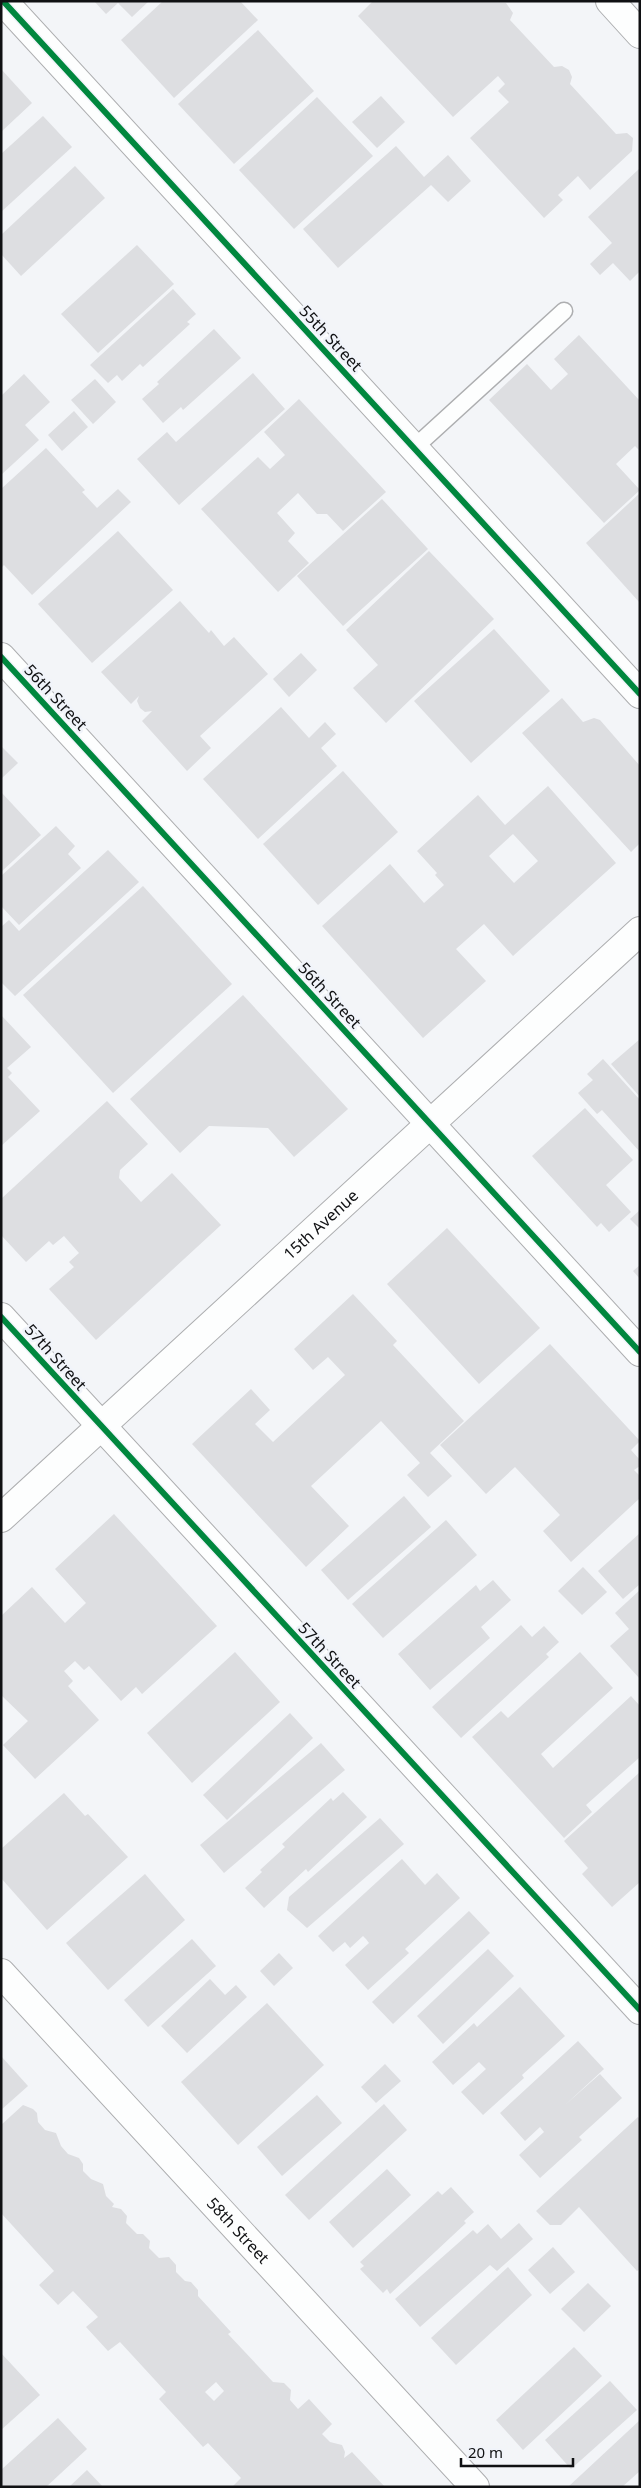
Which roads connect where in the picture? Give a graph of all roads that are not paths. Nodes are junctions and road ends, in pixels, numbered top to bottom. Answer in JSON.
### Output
{"nodes":[{"id":1,"x":3,"y":1,"type":"edge"},
{"id":2,"x":610,"y":1,"type":"edge"},
{"id":3,"x":640,"y":34,"type":"edge"},
{"id":4,"x":564,"y":311,"type":"dead end"},
{"id":5,"x":414,"y":448,"type":"junction"},
{"id":6,"x":1,"y":657,"type":"edge"},
{"id":7,"x":640,"y":694,"type":"edge"},
{"id":8,"x":640,"y":930,"type":"edge"},
{"id":9,"x":430,"y":1124,"type":"junction"},
{"id":10,"x":1,"y":1317,"type":"edge"},
{"id":11,"x":640,"y":1352,"type":"edge"},
{"id":12,"x":101,"y":1426,"type":"junction"},
{"id":13,"x":1,"y":1518,"type":"edge"},
{"id":14,"x":1,"y":1973,"type":"edge"},
{"id":15,"x":640,"y":2010,"type":"edge"},
{"id":16,"x":474,"y":2487,"type":"edge"}],
"edges":[{"from":1,"to":5,"type":"street","name":"55th Street"},
{"from":2,"to":3,"type":"street"},
{"from":4,"to":5,"type":"lane"},
{"from":5,"to":7,"type":"street","name":"55th Street"},
{"from":6,"to":9,"type":"street","name":"56th Street"},
{"from":8,"to":9,"type":"street","name":"15th Avenue"},
{"from":9,"to":11,"type":"street","name":"56th Street"},
{"from":9,"to":12,"type":"street","name":"15th Avenue"},
{"from":10,"to":12,"type":"street","name":"57th Street"},
{"from":12,"to":13,"type":"street","name":"15th Avenue"},
{"from":12,"to":15,"type":"street","name":"57th Street"},
{"from":14,"to":16,"type":"street","name":"58th Street"}]}
